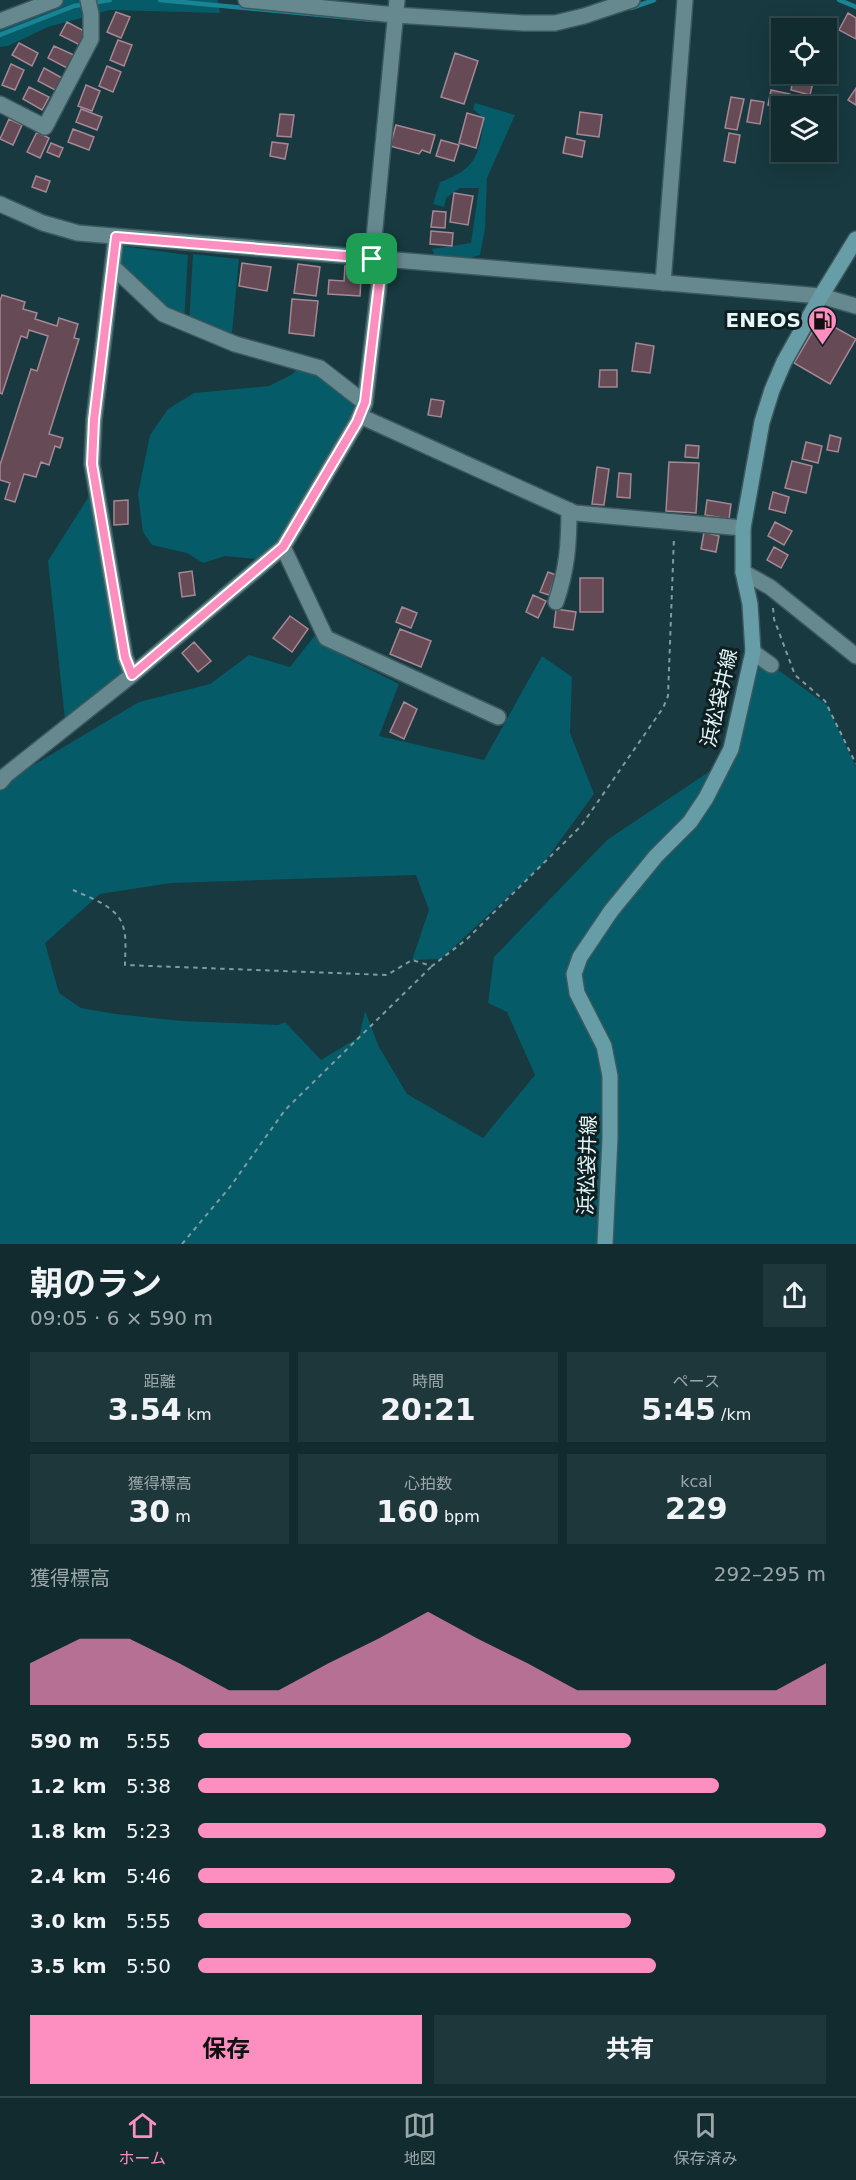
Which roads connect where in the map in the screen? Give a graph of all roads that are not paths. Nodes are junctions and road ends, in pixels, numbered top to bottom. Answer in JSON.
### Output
{"nodes":[{"id":1,"x":55,"y":0,"type":"edge"},
{"id":2,"x":88,"y":0,"type":"edge"},
{"id":3,"x":246,"y":0,"type":"edge"},
{"id":4,"x":632,"y":0,"type":"edge"},
{"id":5,"x":685,"y":0,"type":"edge"},
{"id":6,"x":396,"y":7,"type":"edge"},
{"id":7,"x":0,"y":21,"type":"edge"},
{"id":8,"x":0,"y":104,"type":"edge"},
{"id":9,"x":0,"y":204,"type":"edge"},
{"id":10,"x":116,"y":237,"type":"junction"},
{"id":11,"x":856,"y":239,"type":"edge"},
{"id":12,"x":377,"y":259,"type":"junction"},
{"id":13,"x":113,"y":267,"type":"junction"},
{"id":14,"x":663,"y":283,"type":"junction"},
{"id":15,"x":821,"y":296,"type":"junction"},
{"id":16,"x":856,"y":306,"type":"edge"},
{"id":17,"x":362,"y":409,"type":"junction"},
{"id":18,"x":569,"y":510,"type":"junction"},
{"id":19,"x":743,"y":528,"type":"junction"},
{"id":20,"x":283,"y":547,"type":"junction"},
{"id":21,"x":742,"y":572,"type":"junction"},
{"id":22,"x":556,"y":603,"type":"dead end"},
{"id":23,"x":753,"y":652,"type":"junction"},
{"id":24,"x":856,"y":656,"type":"edge"},
{"id":25,"x":771,"y":665,"type":"dead end"},
{"id":26,"x":132,"y":675,"type":"junction"},
{"id":27,"x":498,"y":717,"type":"dead end"},
{"id":28,"x":0,"y":782,"type":"edge"},
{"id":29,"x":605,"y":1244,"type":"edge"}],
"edges":[{"from":1,"to":7,"type":"street"},
{"from":2,"to":8,"type":"street"},
{"from":3,"to":6,"type":"street"},
{"from":4,"to":6,"type":"street"},
{"from":5,"to":14,"type":"street"},
{"from":6,"to":12,"type":"street"},
{"from":9,"to":10,"type":"street"},
{"from":10,"to":12,"type":"street"},
{"from":10,"to":13,"type":"street"},
{"from":11,"to":15,"type":"main road","name":"浜松袋井線"},
{"from":12,"to":14,"type":"street"},
{"from":12,"to":17,"type":"street"},
{"from":13,"to":17,"type":"street"},
{"from":13,"to":26,"type":"street"},
{"from":14,"to":15,"type":"street"},
{"from":15,"to":16,"type":"street"},
{"from":15,"to":19,"type":"main road","name":"浜松袋井線"},
{"from":17,"to":18,"type":"street"},
{"from":17,"to":20,"type":"street"},
{"from":18,"to":19,"type":"street"},
{"from":18,"to":22,"type":"street"},
{"from":19,"to":21,"type":"main road","name":"浜松袋井線"},
{"from":20,"to":26,"type":"street"},
{"from":20,"to":27,"type":"street"},
{"from":21,"to":23,"type":"main road","name":"浜松袋井線"},
{"from":21,"to":24,"type":"street"},
{"from":23,"to":25,"type":"street"},
{"from":23,"to":29,"type":"main road","name":"浜松袋井線"},
{"from":26,"to":28,"type":"street"}]}
